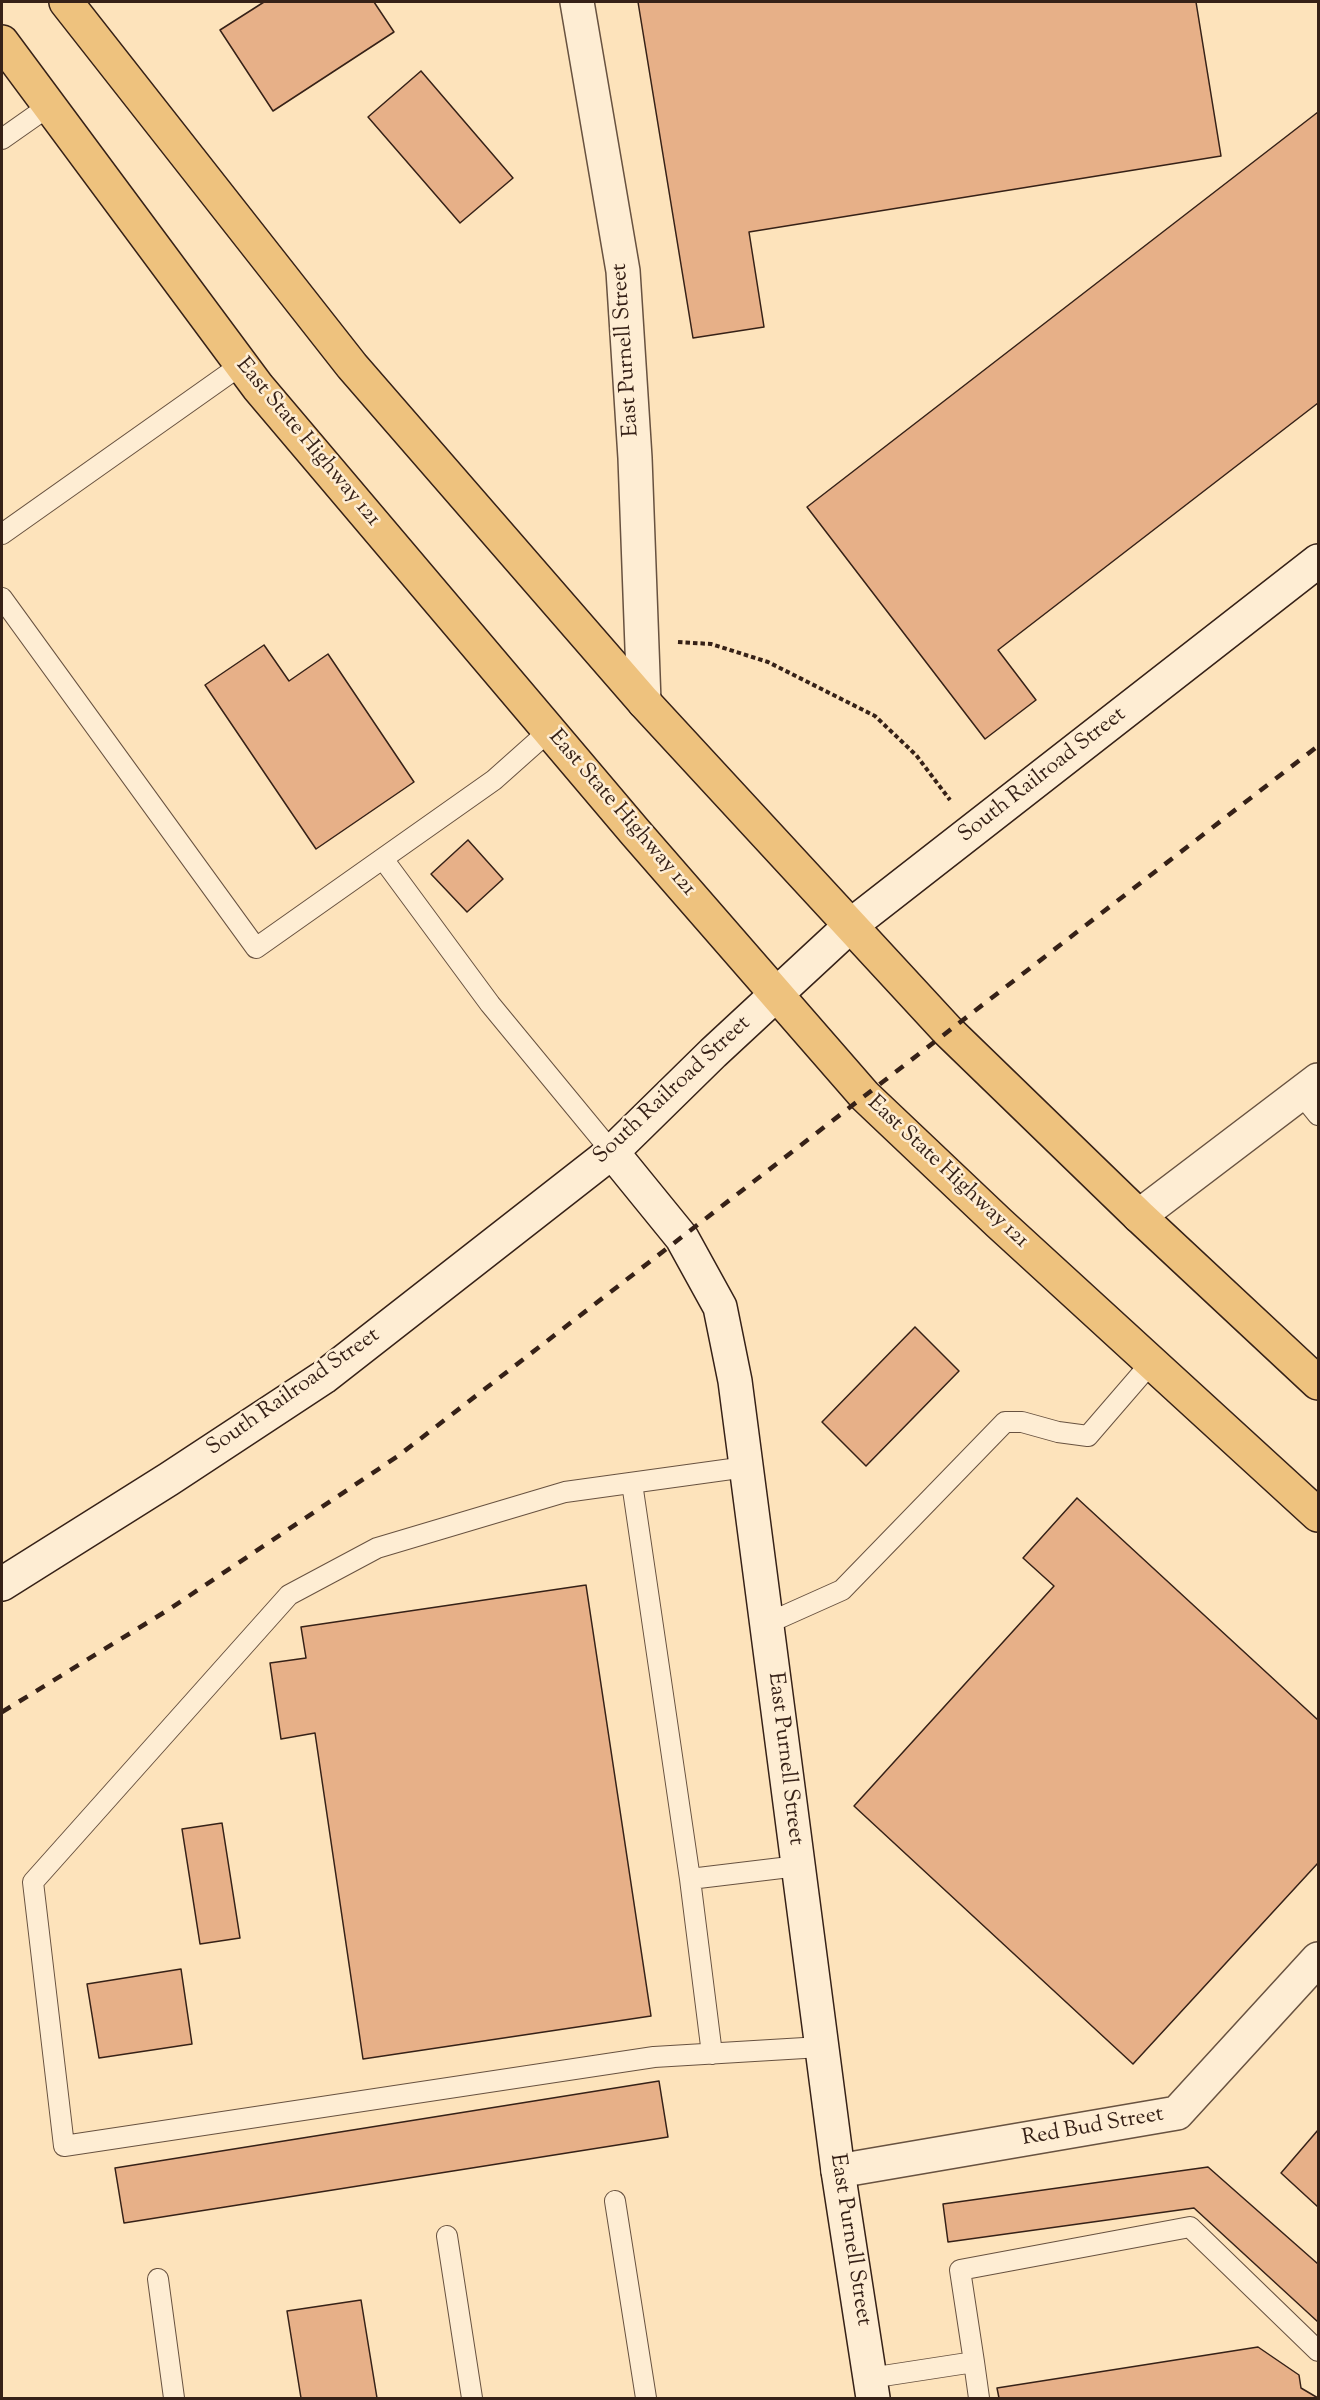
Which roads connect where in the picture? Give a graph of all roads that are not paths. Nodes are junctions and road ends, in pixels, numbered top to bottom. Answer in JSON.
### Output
{"nodes":[{"id":1,"x":66,"y":2,"type":"edge"},
{"id":2,"x":577,"y":2,"type":"edge"},
{"id":3,"x":2,"y":42,"type":"edge"},
{"id":4,"x":49,"y":106,"type":"junction"},
{"id":5,"x":2,"y":139,"type":"edge"},
{"id":6,"x":241,"y":365,"type":"junction"},
{"id":7,"x":2,"y":534,"type":"edge"},
{"id":8,"x":1318,"y":561,"type":"edge"},
{"id":9,"x":2,"y":598,"type":"edge"},
{"id":10,"x":644,"y":702,"type":"junction"},
{"id":11,"x":549,"y":731,"type":"junction"},
{"id":12,"x":383,"y":859,"type":"junction"},
{"id":13,"x":850,"y":926,"type":"junction"},
{"id":14,"x":777,"y":993,"type":"junction"},
{"id":15,"x":1313,"y":1096,"type":"edge"},
{"id":16,"x":612,"y":1152,"type":"junction"},
{"id":17,"x":1139,"y":1216,"type":"junction"},
{"id":18,"x":1151,"y":1362,"type":"junction"},
{"id":19,"x":1318,"y":1383,"type":"edge"},
{"id":20,"x":746,"y":1467,"type":"junction"},
{"id":21,"x":632,"y":1483,"type":"junction"},
{"id":22,"x":1318,"y":1515,"type":"edge"},
{"id":23,"x":2,"y":1584,"type":"edge"},
{"id":24,"x":766,"y":1624,"type":"junction"},
{"id":25,"x":798,"y":1866,"type":"junction"},
{"id":26,"x":690,"y":1879,"type":"junction"},
{"id":27,"x":1318,"y":1959,"type":"edge"},
{"id":28,"x":821,"y":2047,"type":"junction"},
{"id":29,"x":712,"y":2054,"type":"junction"},
{"id":30,"x":838,"y":2172,"type":"junction"},
{"id":31,"x":615,"y":2201,"type":"dead end"},
{"id":32,"x":447,"y":2236,"type":"dead end"},
{"id":33,"x":158,"y":2278,"type":"dead end"},
{"id":34,"x":1318,"y":2351,"type":"edge"},
{"id":35,"x":974,"y":2362,"type":"junction"},
{"id":36,"x":871,"y":2388,"type":"edge"},
{"id":37,"x":174,"y":2398,"type":"edge"},
{"id":38,"x":472,"y":2398,"type":"edge"},
{"id":39,"x":646,"y":2398,"type":"edge"},
{"id":40,"x":979,"y":2398,"type":"edge"}],
"edges":[{"from":1,"to":10,"type":"main road"},
{"from":2,"to":10,"type":"street","name":"East Purnell Street"},
{"from":3,"to":4,"type":"main road","name":"East State Highway 121"},
{"from":4,"to":5,"type":"lane"},
{"from":4,"to":6,"type":"main road","name":"East State Highway 121"},
{"from":6,"to":7,"type":"lane"},
{"from":6,"to":11,"type":"main road","name":"East State Highway 121"},
{"from":8,"to":13,"type":"street","name":"South Railroad Street"},
{"from":9,"to":12,"type":"lane"},
{"from":10,"to":13,"type":"main road"},
{"from":11,"to":12,"type":"lane"},
{"from":11,"to":14,"type":"main road","name":"East State Highway 121"},
{"from":12,"to":16,"type":"lane"},
{"from":13,"to":14,"type":"street","name":"South Railroad Street"},
{"from":13,"to":17,"type":"main road"},
{"from":14,"to":16,"type":"street","name":"South Railroad Street"},
{"from":14,"to":18,"type":"main road","name":"East State Highway 121"},
{"from":15,"to":17,"type":"street"},
{"from":16,"to":20,"type":"street","name":"East Purnell Street"},
{"from":16,"to":23,"type":"street","name":"South Railroad Street"},
{"from":17,"to":19,"type":"main road"},
{"from":18,"to":22,"type":"main road","name":"East State Highway 121"},
{"from":18,"to":24,"type":"lane"},
{"from":20,"to":21,"type":"lane"},
{"from":20,"to":24,"type":"street","name":"East Purnell Street"},
{"from":21,"to":26,"type":"lane"},
{"from":21,"to":29,"type":"lane"},
{"from":24,"to":25,"type":"street","name":"East Purnell Street"},
{"from":25,"to":26,"type":"lane"},
{"from":25,"to":28,"type":"street","name":"East Purnell Street"},
{"from":26,"to":29,"type":"lane"},
{"from":27,"to":30,"type":"street","name":"Red Bud Street"},
{"from":28,"to":29,"type":"lane"},
{"from":28,"to":30,"type":"street","name":"East Purnell Street"},
{"from":30,"to":36,"type":"street","name":"East Purnell Street"},
{"from":31,"to":39,"type":"lane"},
{"from":32,"to":38,"type":"lane"},
{"from":33,"to":37,"type":"lane"},
{"from":34,"to":35,"type":"lane"},
{"from":35,"to":36,"type":"lane"},
{"from":35,"to":40,"type":"lane"}]}
